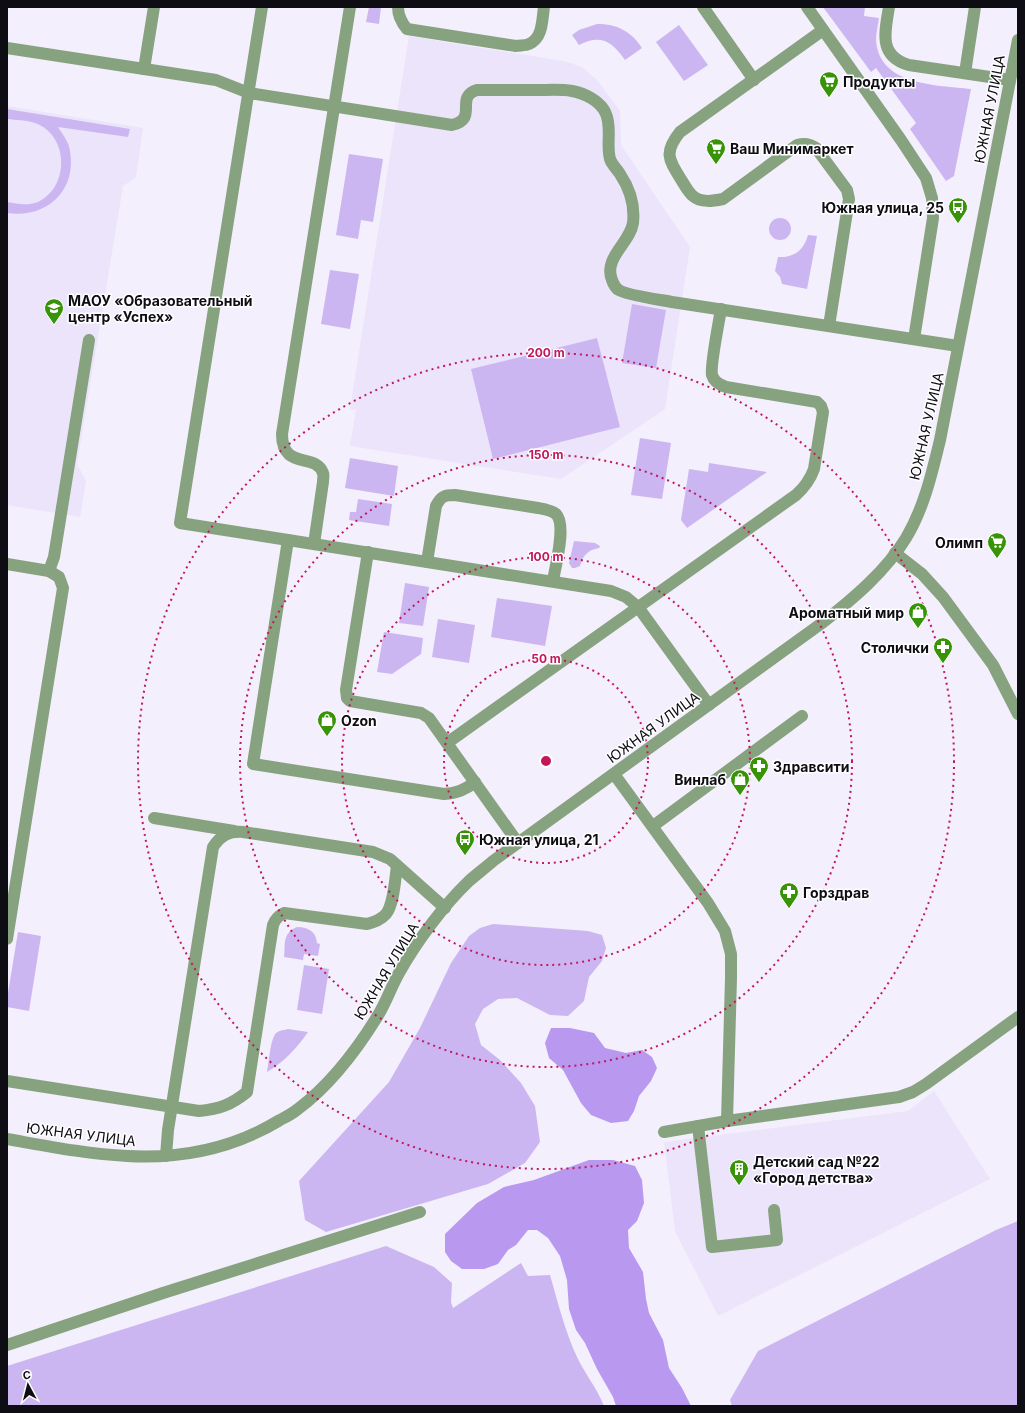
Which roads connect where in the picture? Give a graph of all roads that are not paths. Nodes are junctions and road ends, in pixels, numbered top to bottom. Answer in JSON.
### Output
{"nodes":[{"id":1,"x":154,"y":7,"type":"edge"},
{"id":2,"x":262,"y":7,"type":"edge"},
{"id":3,"x":350,"y":7,"type":"edge"},
{"id":4,"x":398,"y":7,"type":"edge"},
{"id":5,"x":544,"y":7,"type":"edge"},
{"id":6,"x":702,"y":7,"type":"edge"},
{"id":7,"x":807,"y":7,"type":"edge"},
{"id":8,"x":889,"y":7,"type":"edge"},
{"id":9,"x":975,"y":7,"type":"edge"},
{"id":10,"x":823,"y":30,"type":"junction"},
{"id":11,"x":1018,"y":40,"type":"edge"},
{"id":12,"x":7,"y":48,"type":"edge"},
{"id":13,"x":144,"y":69,"type":"junction"},
{"id":14,"x":965,"y":73,"type":"junction"},
{"id":15,"x":754,"y":80,"type":"junction"},
{"id":16,"x":1010,"y":80,"type":"junction"},
{"id":17,"x":249,"y":93,"type":"junction"},
{"id":18,"x":334,"y":107,"type":"junction"},
{"id":19,"x":721,"y":309,"type":"junction"},
{"id":20,"x":829,"y":326,"type":"junction"},
{"id":21,"x":89,"y":340,"type":"dead end"},
{"id":22,"x":914,"y":340,"type":"junction"},
{"id":23,"x":958,"y":346,"type":"junction"},
{"id":24,"x":288,"y":540,"type":"junction"},
{"id":25,"x":314,"y":544,"type":"junction"},
{"id":26,"x":368,"y":552,"type":"junction"},
{"id":27,"x":895,"y":553,"type":"junction"},
{"id":28,"x":427,"y":562,"type":"junction"},
{"id":29,"x":7,"y":564,"type":"edge"},
{"id":30,"x":49,"y":571,"type":"junction"},
{"id":31,"x":553,"y":582,"type":"junction"},
{"id":32,"x":638,"y":607,"type":"junction"},
{"id":33,"x":709,"y":706,"type":"junction"},
{"id":34,"x":1018,"y":714,"type":"edge"},
{"id":35,"x":802,"y":716,"type":"dead end"},
{"id":36,"x":447,"y":743,"type":"junction"},
{"id":37,"x":614,"y":774,"type":"junction"},
{"id":38,"x":475,"y":782,"type":"junction"},
{"id":39,"x":154,"y":818,"type":"dead end"},
{"id":40,"x":653,"y":826,"type":"junction"},
{"id":41,"x":243,"y":832,"type":"junction"},
{"id":42,"x":518,"y":843,"type":"junction"},
{"id":43,"x":397,"y":866,"type":"junction"},
{"id":44,"x":11,"y":886,"type":"edge"},
{"id":45,"x":445,"y":908,"type":"junction"},
{"id":46,"x":7,"y":939,"type":"edge"},
{"id":47,"x":1018,"y":1017,"type":"edge"},
{"id":48,"x":7,"y":1081,"type":"edge"},
{"id":49,"x":171,"y":1107,"type":"junction"},
{"id":50,"x":727,"y":1121,"type":"junction"},
{"id":51,"x":698,"y":1126,"type":"junction"},
{"id":52,"x":664,"y":1132,"type":"dead end"},
{"id":53,"x":7,"y":1139,"type":"edge"},
{"id":54,"x":166,"y":1156,"type":"junction"},
{"id":55,"x":774,"y":1210,"type":"dead end"},
{"id":56,"x":420,"y":1212,"type":"dead end"},
{"id":57,"x":7,"y":1345,"type":"edge"}],
"edges":[{"from":1,"to":13,"type":"street"},
{"from":2,"to":17,"type":"street"},
{"from":3,"to":18,"type":"street"},
{"from":4,"to":5,"type":"street"},
{"from":6,"to":15,"type":"street"},
{"from":7,"to":10,"type":"street"},
{"from":8,"to":14,"type":"street"},
{"from":9,"to":14,"type":"street"},
{"from":10,"to":15,"type":"street"},
{"from":10,"to":22,"type":"street"},
{"from":11,"to":16,"type":"street","name":"ЮЖНАЯ УЛИЦА"},
{"from":12,"to":13,"type":"street"},
{"from":13,"to":17,"type":"street"},
{"from":14,"to":16,"type":"street"},
{"from":15,"to":20,"type":"street"},
{"from":16,"to":23,"type":"street","name":"ЮЖНАЯ УЛИЦА"},
{"from":17,"to":18,"type":"street"},
{"from":17,"to":24,"type":"street"},
{"from":18,"to":19,"type":"street"},
{"from":18,"to":25,"type":"street"},
{"from":19,"to":20,"type":"street"},
{"from":19,"to":32,"type":"street"},
{"from":20,"to":22,"type":"street"},
{"from":21,"to":30,"type":"street"},
{"from":22,"to":23,"type":"street"},
{"from":23,"to":27,"type":"street","name":"ЮЖНАЯ УЛИЦА"},
{"from":24,"to":25,"type":"street"},
{"from":24,"to":38,"type":"street"},
{"from":25,"to":26,"type":"street"},
{"from":26,"to":28,"type":"street"},
{"from":26,"to":36,"type":"street"},
{"from":27,"to":33,"type":"street","name":"ЮЖНАЯ УЛИЦА"},
{"from":27,"to":34,"type":"street"},
{"from":28,"to":31,"type":"street"},
{"from":28,"to":31,"type":"street"},
{"from":29,"to":30,"type":"street"},
{"from":30,"to":44,"type":"street"},
{"from":31,"to":32,"type":"street"},
{"from":32,"to":33,"type":"street"},
{"from":32,"to":36,"type":"street"},
{"from":33,"to":37,"type":"street","name":"ЮЖНАЯ УЛИЦА"},
{"from":35,"to":40,"type":"street"},
{"from":36,"to":38,"type":"street"},
{"from":37,"to":40,"type":"street"},
{"from":37,"to":42,"type":"street","name":"ЮЖНАЯ УЛИЦА"},
{"from":38,"to":42,"type":"street"},
{"from":39,"to":41,"type":"street"},
{"from":40,"to":50,"type":"street"},
{"from":41,"to":43,"type":"street"},
{"from":41,"to":49,"type":"street"},
{"from":42,"to":45,"type":"street","name":"ЮЖНАЯ УЛИЦА"},
{"from":43,"to":45,"type":"street"},
{"from":43,"to":49,"type":"street"},
{"from":44,"to":46,"type":"street"},
{"from":45,"to":54,"type":"street","name":"ЮЖНАЯ УЛИЦА"},
{"from":47,"to":50,"type":"street"},
{"from":48,"to":49,"type":"street"},
{"from":49,"to":54,"type":"street"},
{"from":50,"to":51,"type":"street"},
{"from":51,"to":52,"type":"street"},
{"from":51,"to":55,"type":"street"},
{"from":53,"to":54,"type":"street","name":"ЮЖНАЯ УЛИЦА"},
{"from":56,"to":57,"type":"street"}]}
